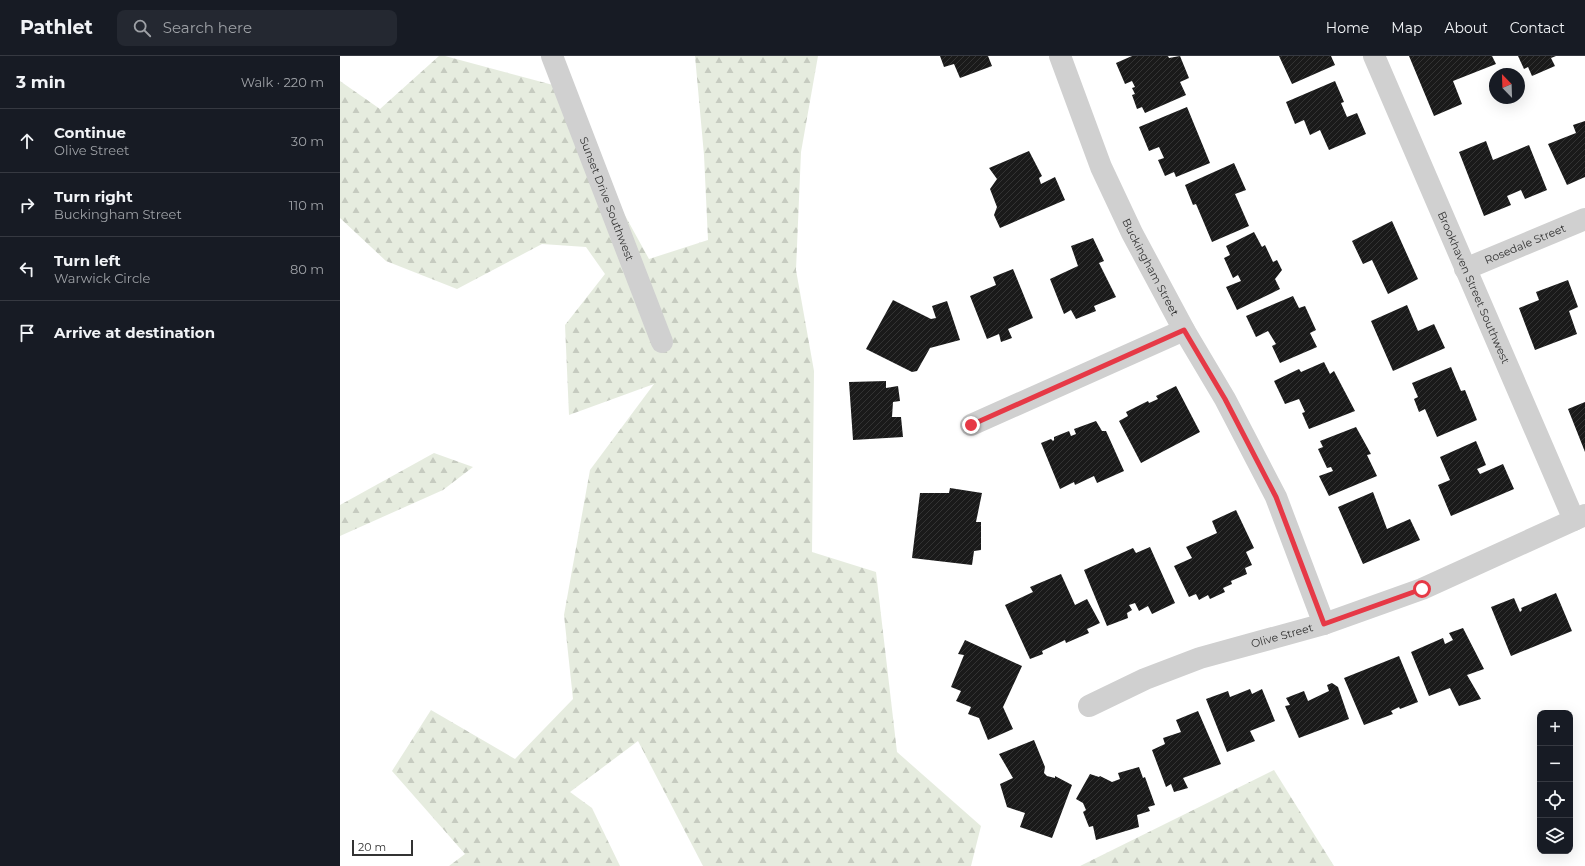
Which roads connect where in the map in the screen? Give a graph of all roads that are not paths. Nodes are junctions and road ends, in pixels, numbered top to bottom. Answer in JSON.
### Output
{"nodes":[{"id":1,"x":552,"y":56,"type":"edge"},
{"id":2,"x":1060,"y":56,"type":"edge"},
{"id":3,"x":1374,"y":56,"type":"edge"},
{"id":4,"x":1585,"y":219,"type":"edge"},
{"id":5,"x":1466,"y":269,"type":"junction"},
{"id":6,"x":1184,"y":330,"type":"junction"},
{"id":7,"x":662,"y":342,"type":"dead end"},
{"id":8,"x":971,"y":425,"type":"dead end"},
{"id":9,"x":1579,"y":518,"type":"edge"},
{"id":10,"x":1324,"y":624,"type":"junction"},
{"id":11,"x":1089,"y":706,"type":"dead end"}],
"edges":[{"from":1,"to":7,"type":"street","name":"Sunset Drive Southwest"},
{"from":2,"to":6,"type":"street","name":"Buckingham Street"},
{"from":3,"to":5,"type":"street","name":"Brookhaven Street Southwest"},
{"from":4,"to":5,"type":"street","name":"Rosedale Street"},
{"from":5,"to":9,"type":"street","name":"Brookhaven Street Southwest"},
{"from":6,"to":8,"type":"street"},
{"from":6,"to":10,"type":"street","name":"Buckingham Street"},
{"from":9,"to":10,"type":"street","name":"Olive Street"},
{"from":10,"to":11,"type":"street","name":"Olive Street"}]}
